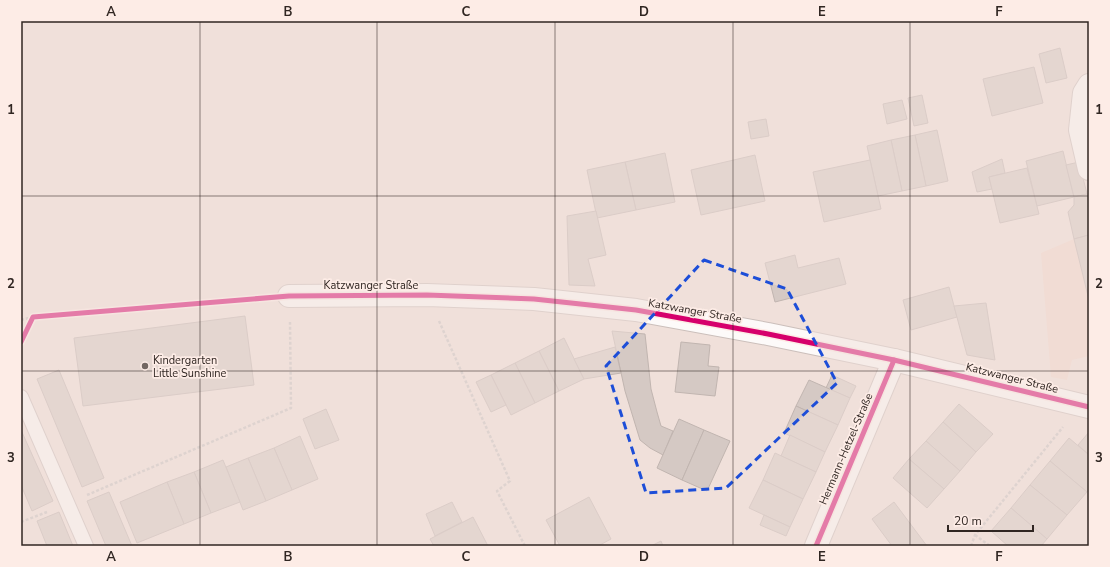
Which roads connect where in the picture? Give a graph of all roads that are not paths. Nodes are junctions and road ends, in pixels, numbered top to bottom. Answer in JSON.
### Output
{"nodes":[{"id":1,"x":1089,"y":85,"type":"edge"},
{"id":2,"x":1089,"y":169,"type":"edge"},
{"id":3,"x":289,"y":296,"type":"road end"},
{"id":4,"x":894,"y":360,"type":"junction"},
{"id":5,"x":21,"y":397,"type":"edge"},
{"id":6,"x":1085,"y":406,"type":"edge"},
{"id":7,"x":86,"y":546,"type":"edge"},
{"id":8,"x":816,"y":546,"type":"edge"}],
"edges":[{"from":1,"to":2,"type":"street"},
{"from":3,"to":4,"type":"street","name":"Katzwanger Straße"},
{"from":4,"to":6,"type":"street","name":"Katzwanger Straße"},
{"from":4,"to":8,"type":"street","name":"Hermann-Hetzel-Straße"},
{"from":5,"to":7,"type":"lane"}]}
